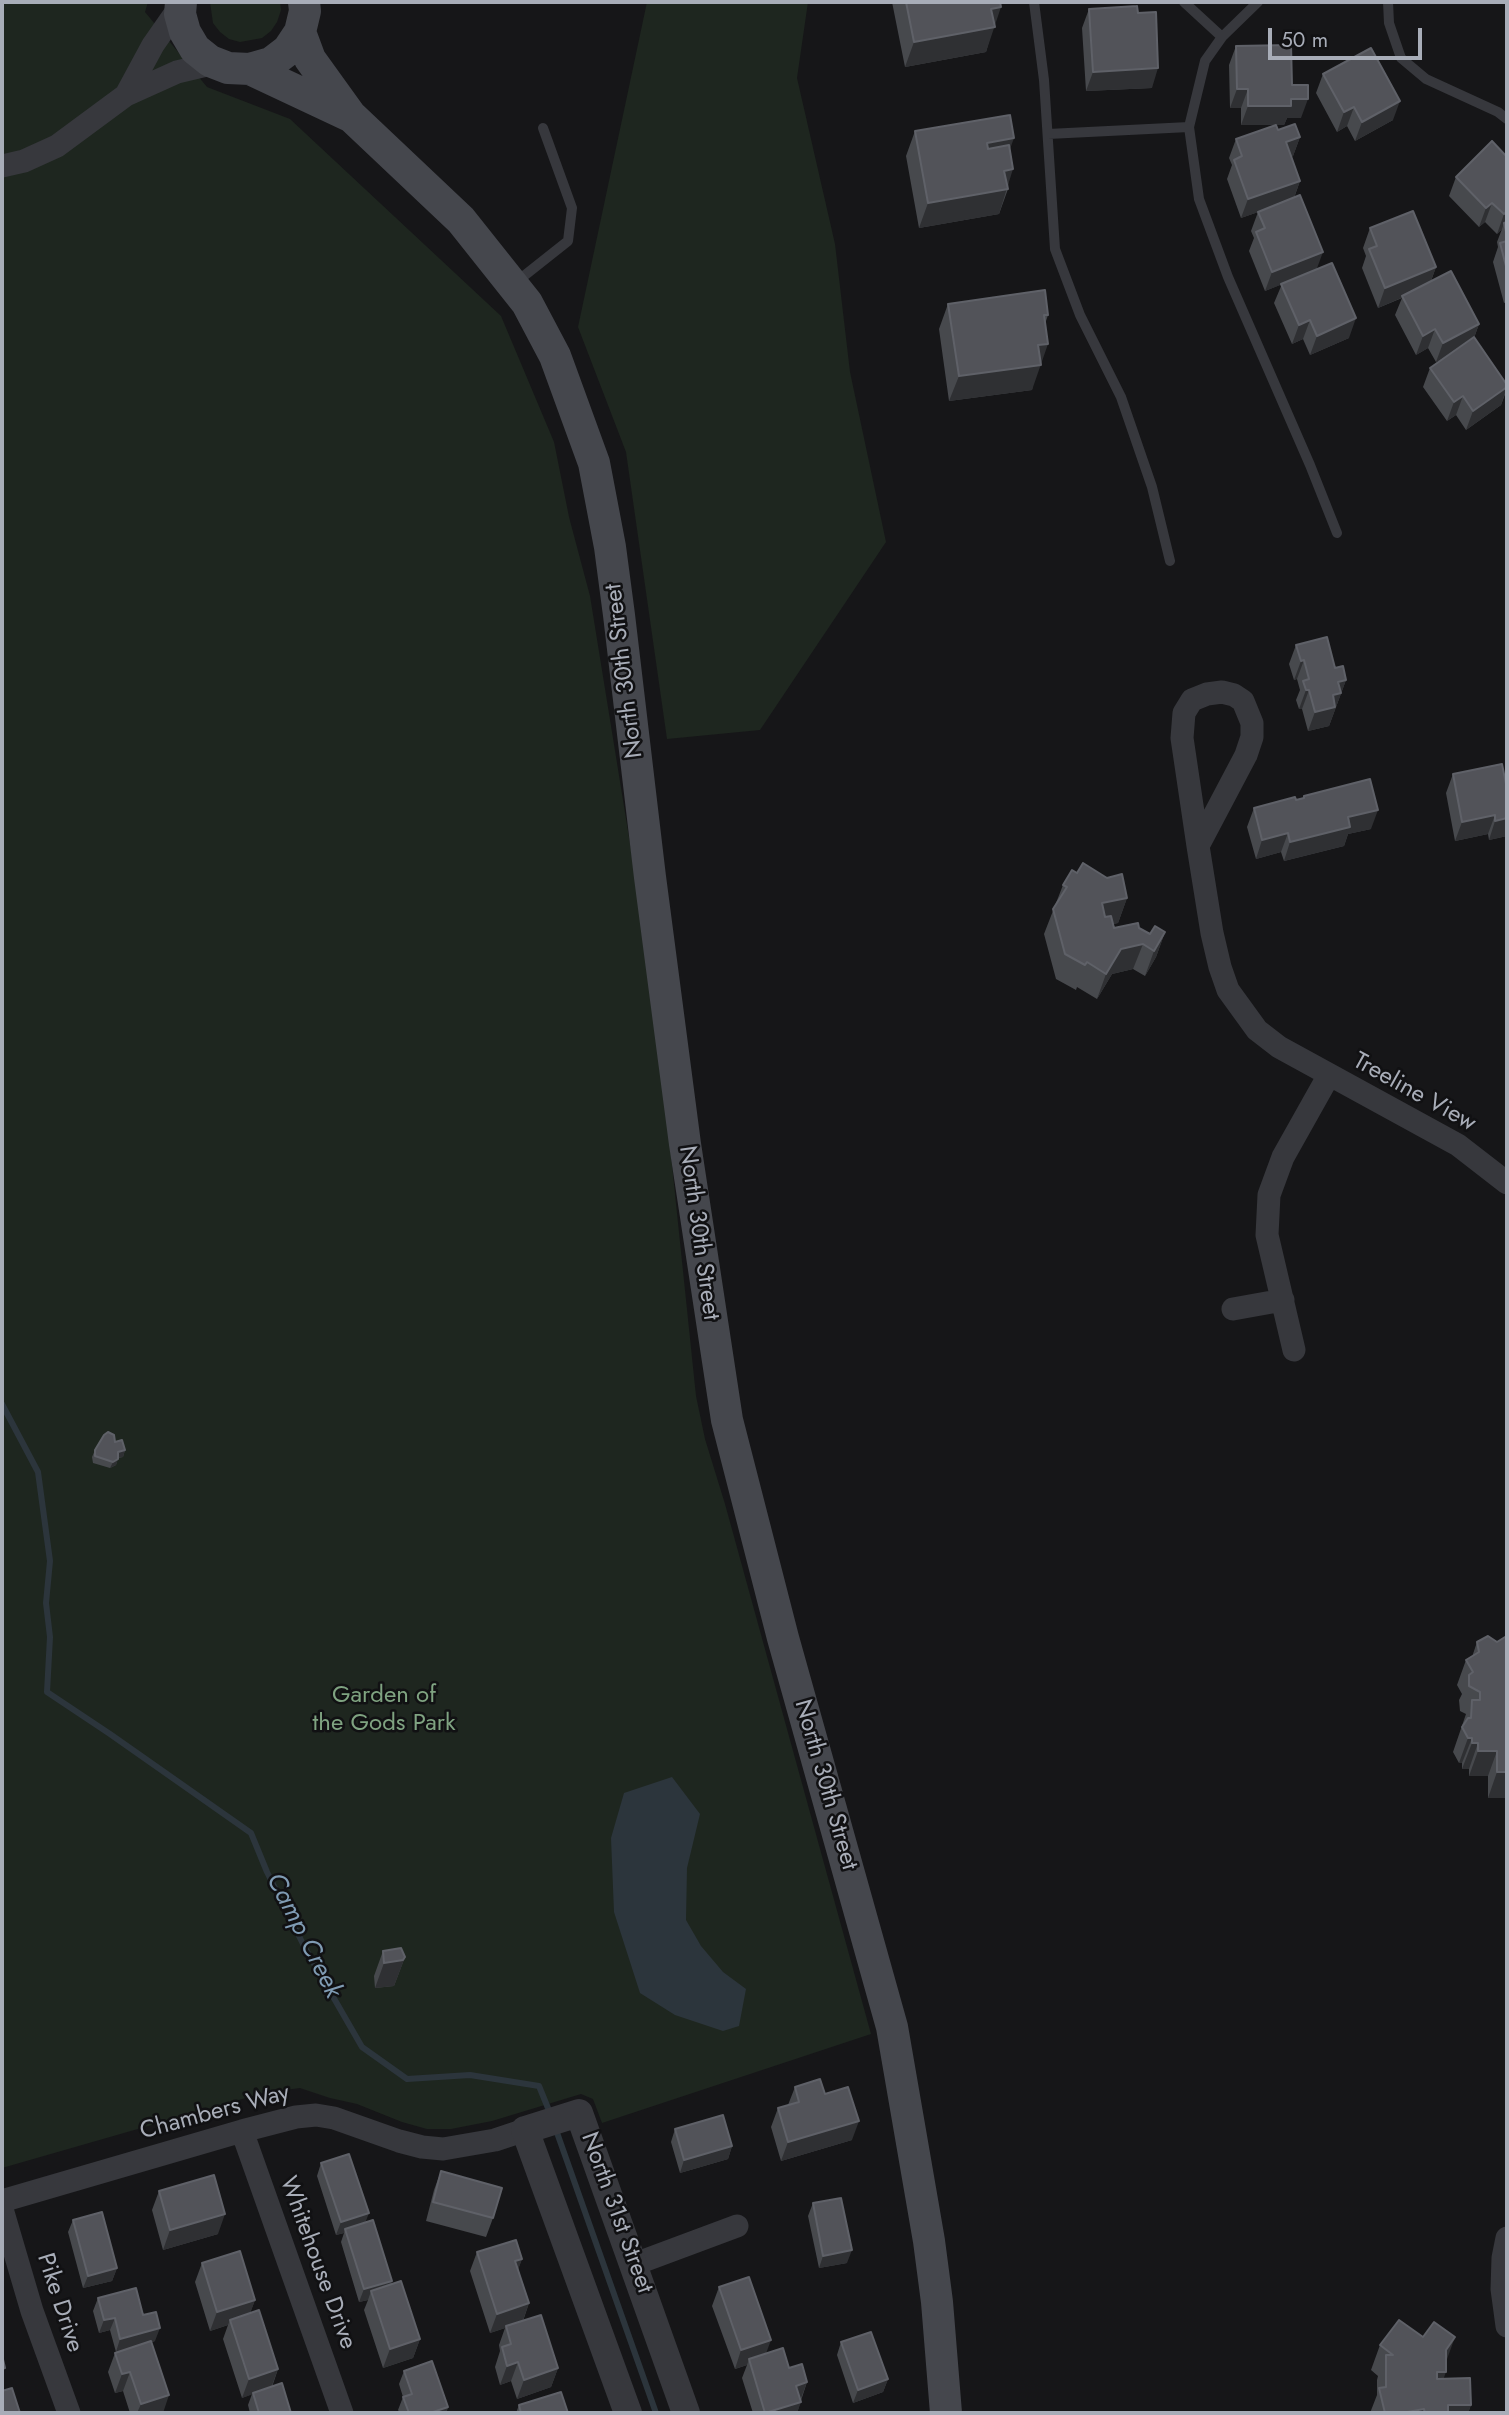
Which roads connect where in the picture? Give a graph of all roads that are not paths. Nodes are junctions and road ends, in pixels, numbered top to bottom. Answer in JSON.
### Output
{"nodes":[{"id":1,"x":1034,"y":2,"type":"edge"},
{"id":2,"x":1184,"y":2,"type":"edge"},
{"id":3,"x":1258,"y":2,"type":"edge"},
{"id":4,"x":1388,"y":2,"type":"edge"},
{"id":5,"x":181,"y":3,"type":"edge"},
{"id":6,"x":302,"y":17,"type":"edge"},
{"id":7,"x":1222,"y":37,"type":"junction"},
{"id":8,"x":215,"y":63,"type":"junction"},
{"id":9,"x":250,"y":69,"type":"junction"},
{"id":10,"x":126,"y":95,"type":"junction"},
{"id":11,"x":351,"y":116,"type":"junction"},
{"id":12,"x":1507,"y":119,"type":"edge"},
{"id":13,"x":1189,"y":127,"type":"junction"},
{"id":14,"x":543,"y":128,"type":"dead end"},
{"id":15,"x":1048,"y":134,"type":"junction"},
{"id":16,"x":2,"y":166,"type":"edge"},
{"id":17,"x":513,"y":284,"type":"junction"},
{"id":18,"x":1337,"y":533,"type":"dead end"},
{"id":19,"x":1170,"y":561,"type":"dead end"},
{"id":20,"x":1198,"y":846,"type":"junction"},
{"id":21,"x":1329,"y":1074,"type":"junction"},
{"id":22,"x":1507,"y":1183,"type":"edge"},
{"id":23,"x":1283,"y":1300,"type":"junction"},
{"id":24,"x":1233,"y":1309,"type":"dead end"},
{"id":25,"x":1294,"y":1350,"type":"dead end"},
{"id":26,"x":242,"y":2130,"type":"junction"},
{"id":27,"x":525,"y":2130,"type":"junction"},
{"id":28,"x":2,"y":2201,"type":"edge"},
{"id":29,"x":2,"y":2209,"type":"edge"},
{"id":30,"x":737,"y":2226,"type":"dead end"},
{"id":31,"x":1507,"y":2238,"type":"edge"},
{"id":32,"x":635,"y":2263,"type":"junction"},
{"id":33,"x":1507,"y":2326,"type":"edge"},
{"id":34,"x":69,"y":2413,"type":"edge"},
{"id":35,"x":342,"y":2413,"type":"edge"},
{"id":36,"x":628,"y":2413,"type":"edge"},
{"id":37,"x":687,"y":2413,"type":"edge"},
{"id":38,"x":946,"y":2413,"type":"edge"}],
"edges":[{"from":1,"to":15,"type":"lane"},
{"from":2,"to":7,"type":"lane"},
{"from":3,"to":7,"type":"lane"},
{"from":4,"to":12,"type":"lane"},
{"from":5,"to":8,"type":"main road"},
{"from":5,"to":10,"type":"street"},
{"from":6,"to":9,"type":"main road","name":"North 30th Street"},
{"from":6,"to":11,"type":"main road","name":"North 30th Street"},
{"from":7,"to":13,"type":"lane"},
{"from":8,"to":9,"type":"main road","name":"North 30th Street"},
{"from":8,"to":10,"type":"street"},
{"from":9,"to":11,"type":"main road","name":"North 30th Street"},
{"from":10,"to":16,"type":"street"},
{"from":11,"to":17,"type":"main road","name":"North 30th Street"},
{"from":13,"to":15,"type":"lane"},
{"from":13,"to":18,"type":"lane"},
{"from":14,"to":17,"type":"lane"},
{"from":15,"to":19,"type":"lane"},
{"from":17,"to":38,"type":"main road","name":"North 30th Street"},
{"from":20,"to":20,"type":"street","name":"Treeline View"},
{"from":20,"to":21,"type":"street","name":"Treeline View"},
{"from":21,"to":22,"type":"street","name":"Treeline View"},
{"from":21,"to":23,"type":"street","name":"Treeline View"},
{"from":23,"to":24,"type":"street"},
{"from":23,"to":25,"type":"street","name":"Treeline View"},
{"from":26,"to":27,"type":"street","name":"Chambers Way"},
{"from":26,"to":28,"type":"street","name":"Chambers Way"},
{"from":26,"to":35,"type":"street","name":"Whitehouse Drive"},
{"from":27,"to":32,"type":"street","name":"North 31st Street"},
{"from":27,"to":36,"type":"street"},
{"from":29,"to":34,"type":"street","name":"Pike Drive"},
{"from":30,"to":32,"type":"street"},
{"from":31,"to":33,"type":"street"},
{"from":32,"to":37,"type":"street","name":"North 31st Street"}]}
